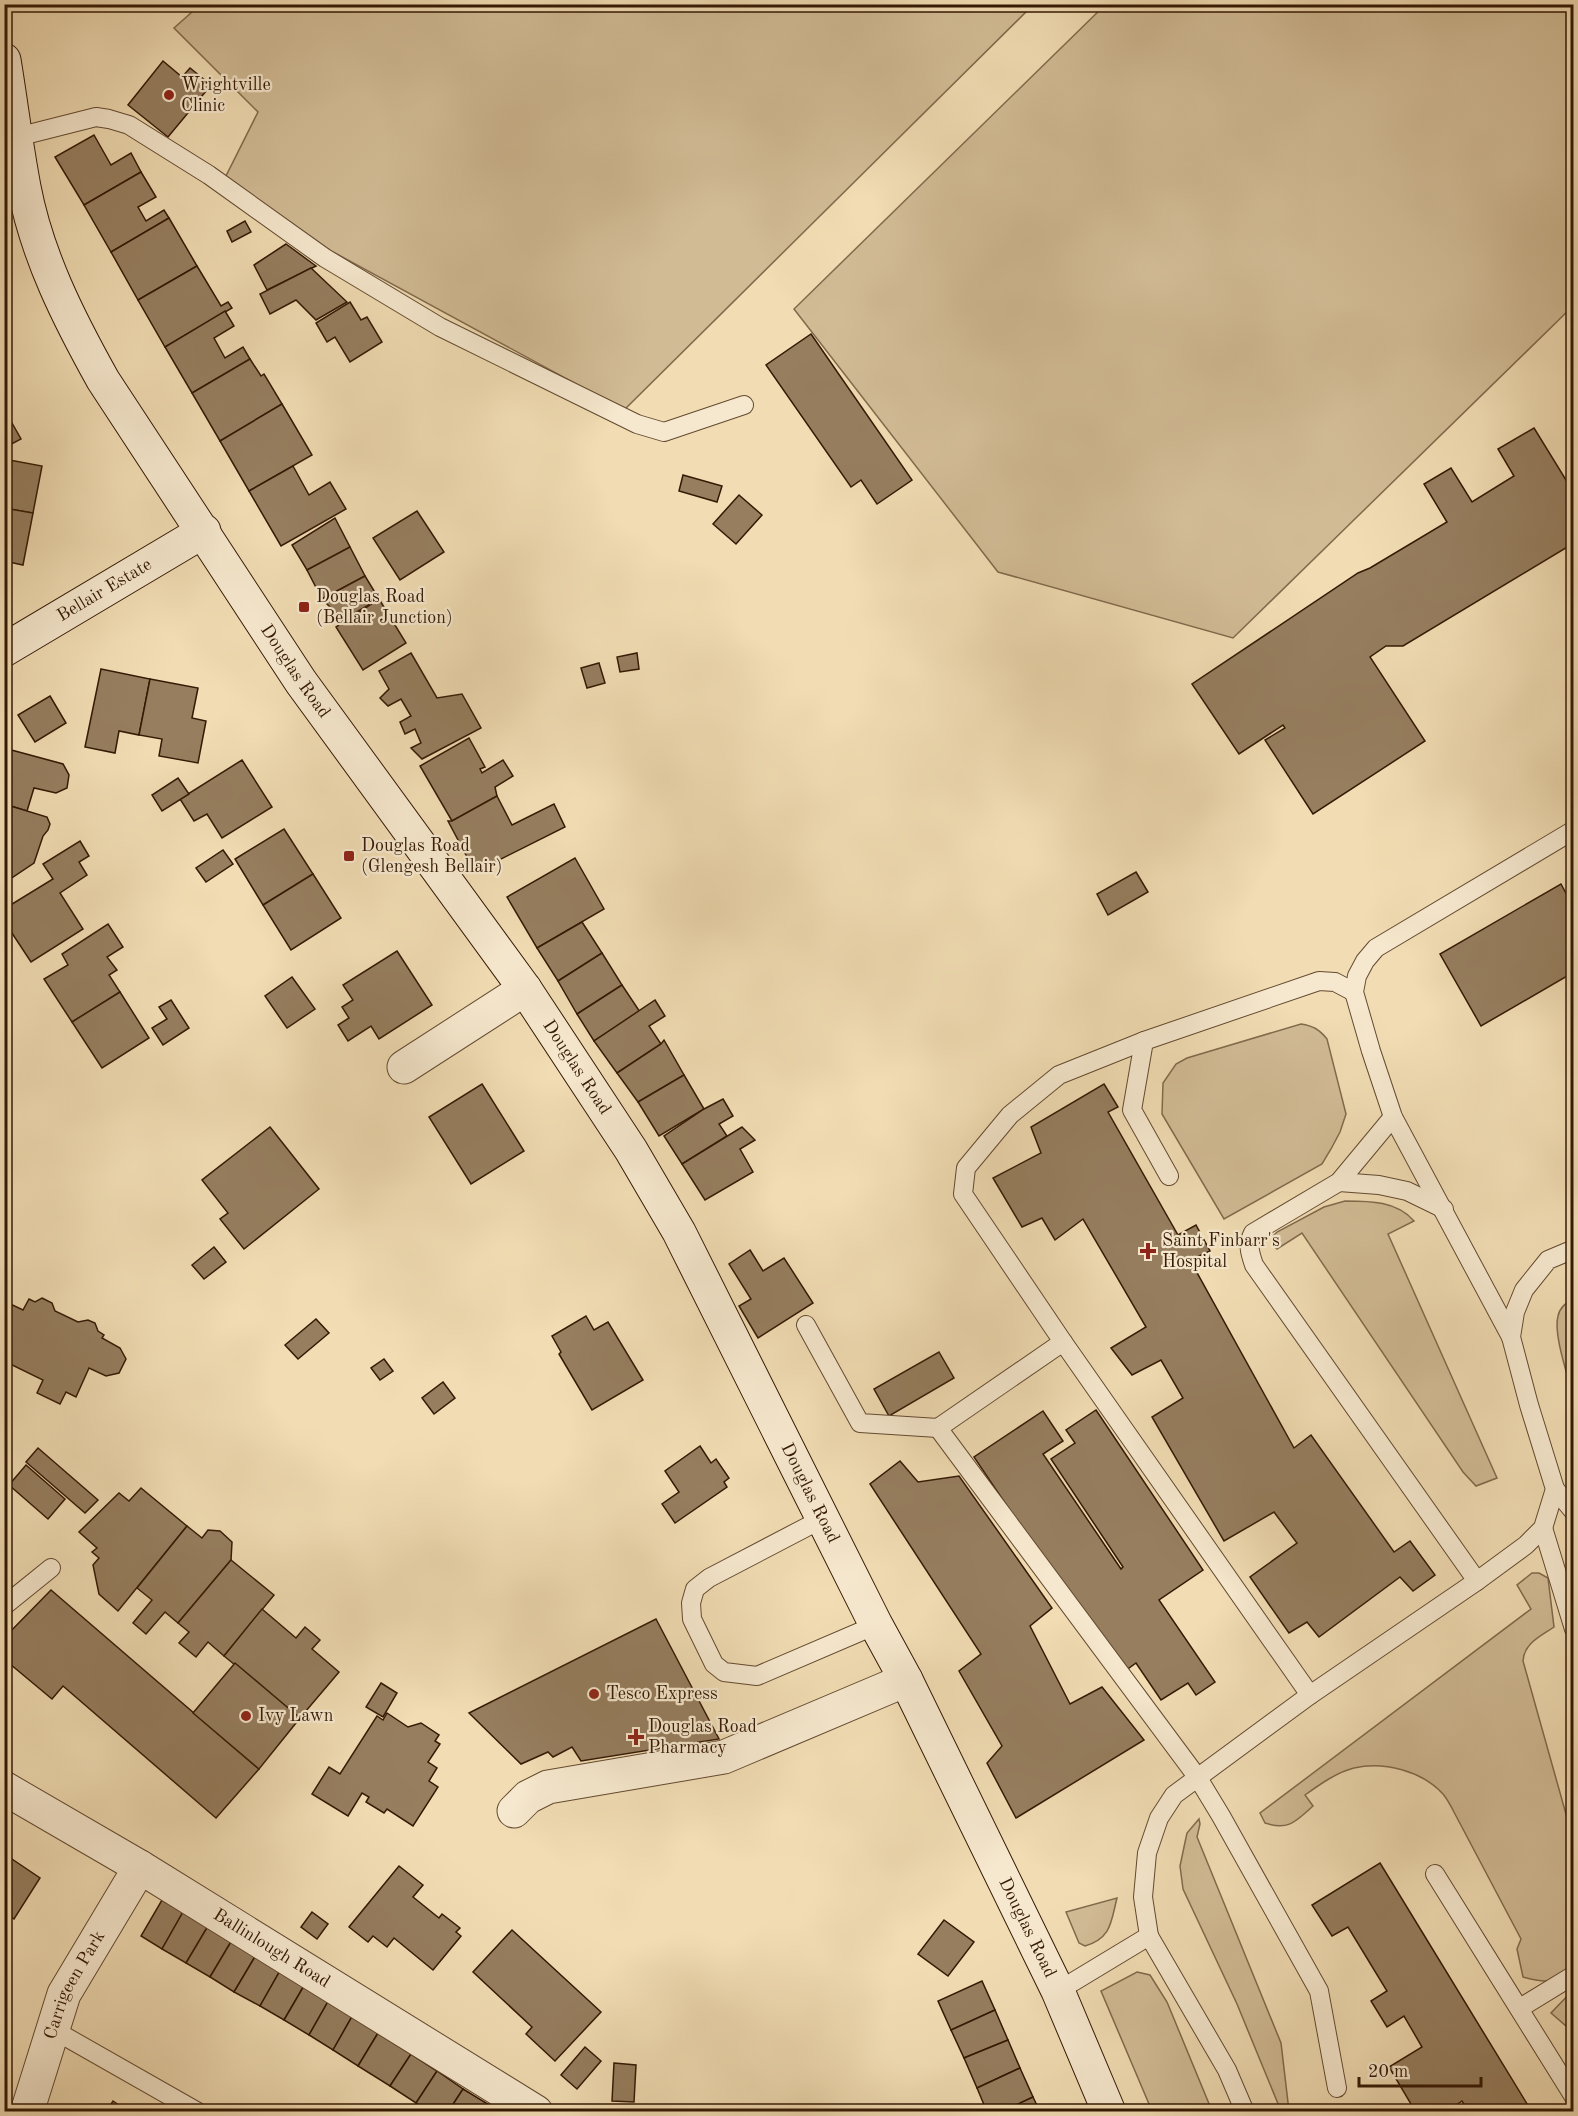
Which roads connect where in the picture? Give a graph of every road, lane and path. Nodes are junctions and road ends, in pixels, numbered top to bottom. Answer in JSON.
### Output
{"nodes":[{"id":1,"x":4,"y":60,"type":"edge"},
{"id":2,"x":17,"y":137,"type":"junction"},
{"id":3,"x":744,"y":405,"type":"dead end"},
{"id":4,"x":204,"y":531,"type":"junction"},
{"id":5,"x":4,"y":650,"type":"edge"},
{"id":6,"x":1574,"y":830,"type":"edge"},
{"id":7,"x":525,"y":989,"type":"junction"},
{"id":8,"x":1354,"y":992,"type":"junction"},
{"id":9,"x":1144,"y":1041,"type":"junction"},
{"id":10,"x":404,"y":1068,"type":"dead end"},
{"id":11,"x":1394,"y":1117,"type":"junction"},
{"id":12,"x":1170,"y":1176,"type":"dead end"},
{"id":13,"x":1339,"y":1182,"type":"junction"},
{"id":14,"x":1444,"y":1209,"type":"junction"},
{"id":15,"x":1574,"y":1249,"type":"edge"},
{"id":16,"x":806,"y":1325,"type":"dead end"},
{"id":17,"x":1511,"y":1337,"type":"junction"},
{"id":18,"x":1063,"y":1342,"type":"junction"},
{"id":19,"x":938,"y":1428,"type":"junction"},
{"id":20,"x":1555,"y":1489,"type":"junction"},
{"id":21,"x":1574,"y":1512,"type":"edge"},
{"id":22,"x":822,"y":1519,"type":"junction"},
{"id":23,"x":1543,"y":1528,"type":"junction"},
{"id":24,"x":51,"y":1568,"type":"dead end"},
{"id":25,"x":1477,"y":1581,"type":"junction"},
{"id":26,"x":4,"y":1606,"type":"edge"},
{"id":27,"x":876,"y":1625,"type":"junction"},
{"id":28,"x":1574,"y":1629,"type":"edge"},
{"id":29,"x":906,"y":1680,"type":"junction"},
{"id":30,"x":1310,"y":1695,"type":"junction"},
{"id":31,"x":1198,"y":1778,"type":"junction"},
{"id":32,"x":4,"y":1788,"type":"edge"},
{"id":33,"x":514,"y":1811,"type":"dead end"},
{"id":34,"x":140,"y":1867,"type":"junction"},
{"id":35,"x":1435,"y":1874,"type":"dead end"},
{"id":36,"x":1149,"y":1936,"type":"junction"},
{"id":37,"x":1574,"y":1975,"type":"edge"},
{"id":38,"x":1059,"y":1991,"type":"junction"},
{"id":39,"x":1520,"y":2008,"type":"junction"},
{"id":40,"x":52,"y":2029,"type":"junction"},
{"id":41,"x":1337,"y":2088,"type":"dead end"},
{"id":42,"x":1574,"y":2097,"type":"edge"},
{"id":43,"x":27,"y":2112,"type":"edge"},
{"id":44,"x":198,"y":2112,"type":"edge"},
{"id":45,"x":536,"y":2112,"type":"edge"},
{"id":46,"x":1109,"y":2112,"type":"edge"},
{"id":47,"x":1245,"y":2112,"type":"edge"}],
"edges":[{"from":1,"to":2,"type":"main road","name":"Douglas Road"},
{"from":2,"to":3,"type":"lane"},
{"from":2,"to":4,"type":"main road","name":"Douglas Road"},
{"from":4,"to":5,"type":"main road","name":"Bellair Estate"},
{"from":4,"to":7,"type":"main road","name":"Douglas Road"},
{"from":6,"to":8,"type":"lane"},
{"from":7,"to":10,"type":"main road"},
{"from":7,"to":22,"type":"main road","name":"Douglas Road"},
{"from":8,"to":9,"type":"lane"},
{"from":8,"to":11,"type":"lane"},
{"from":9,"to":12,"type":"lane"},
{"from":9,"to":18,"type":"lane"},
{"from":11,"to":13,"type":"lane"},
{"from":11,"to":14,"type":"lane"},
{"from":13,"to":14,"type":"lane"},
{"from":13,"to":25,"type":"lane"},
{"from":14,"to":17,"type":"lane"},
{"from":15,"to":17,"type":"lane"},
{"from":16,"to":19,"type":"lane"},
{"from":17,"to":20,"type":"lane"},
{"from":18,"to":19,"type":"lane"},
{"from":18,"to":30,"type":"lane"},
{"from":19,"to":31,"type":"lane"},
{"from":20,"to":21,"type":"lane"},
{"from":20,"to":23,"type":"lane"},
{"from":22,"to":27,"type":"main road","name":"Douglas Road"},
{"from":22,"to":27,"type":"lane"},
{"from":23,"to":25,"type":"lane"},
{"from":23,"to":28,"type":"lane"},
{"from":24,"to":26,"type":"lane"},
{"from":25,"to":30,"type":"lane"},
{"from":27,"to":29,"type":"main road","name":"Douglas Road"},
{"from":29,"to":33,"type":"main road"},
{"from":29,"to":38,"type":"main road","name":"Douglas Road"},
{"from":30,"to":31,"type":"lane"},
{"from":31,"to":36,"type":"lane"},
{"from":31,"to":41,"type":"lane"},
{"from":32,"to":34,"type":"main road","name":"Ballinlough Road"},
{"from":34,"to":40,"type":"main road","name":"Carrigeen Park"},
{"from":34,"to":45,"type":"main road","name":"Ballinlough Road"},
{"from":35,"to":39,"type":"lane"},
{"from":36,"to":38,"type":"lane"},
{"from":36,"to":47,"type":"lane"},
{"from":37,"to":39,"type":"lane"},
{"from":38,"to":46,"type":"main road","name":"Douglas Road"},
{"from":39,"to":42,"type":"lane"},
{"from":40,"to":43,"type":"main road","name":"Carrigeen Park"},
{"from":40,"to":44,"type":"lane"}]}
